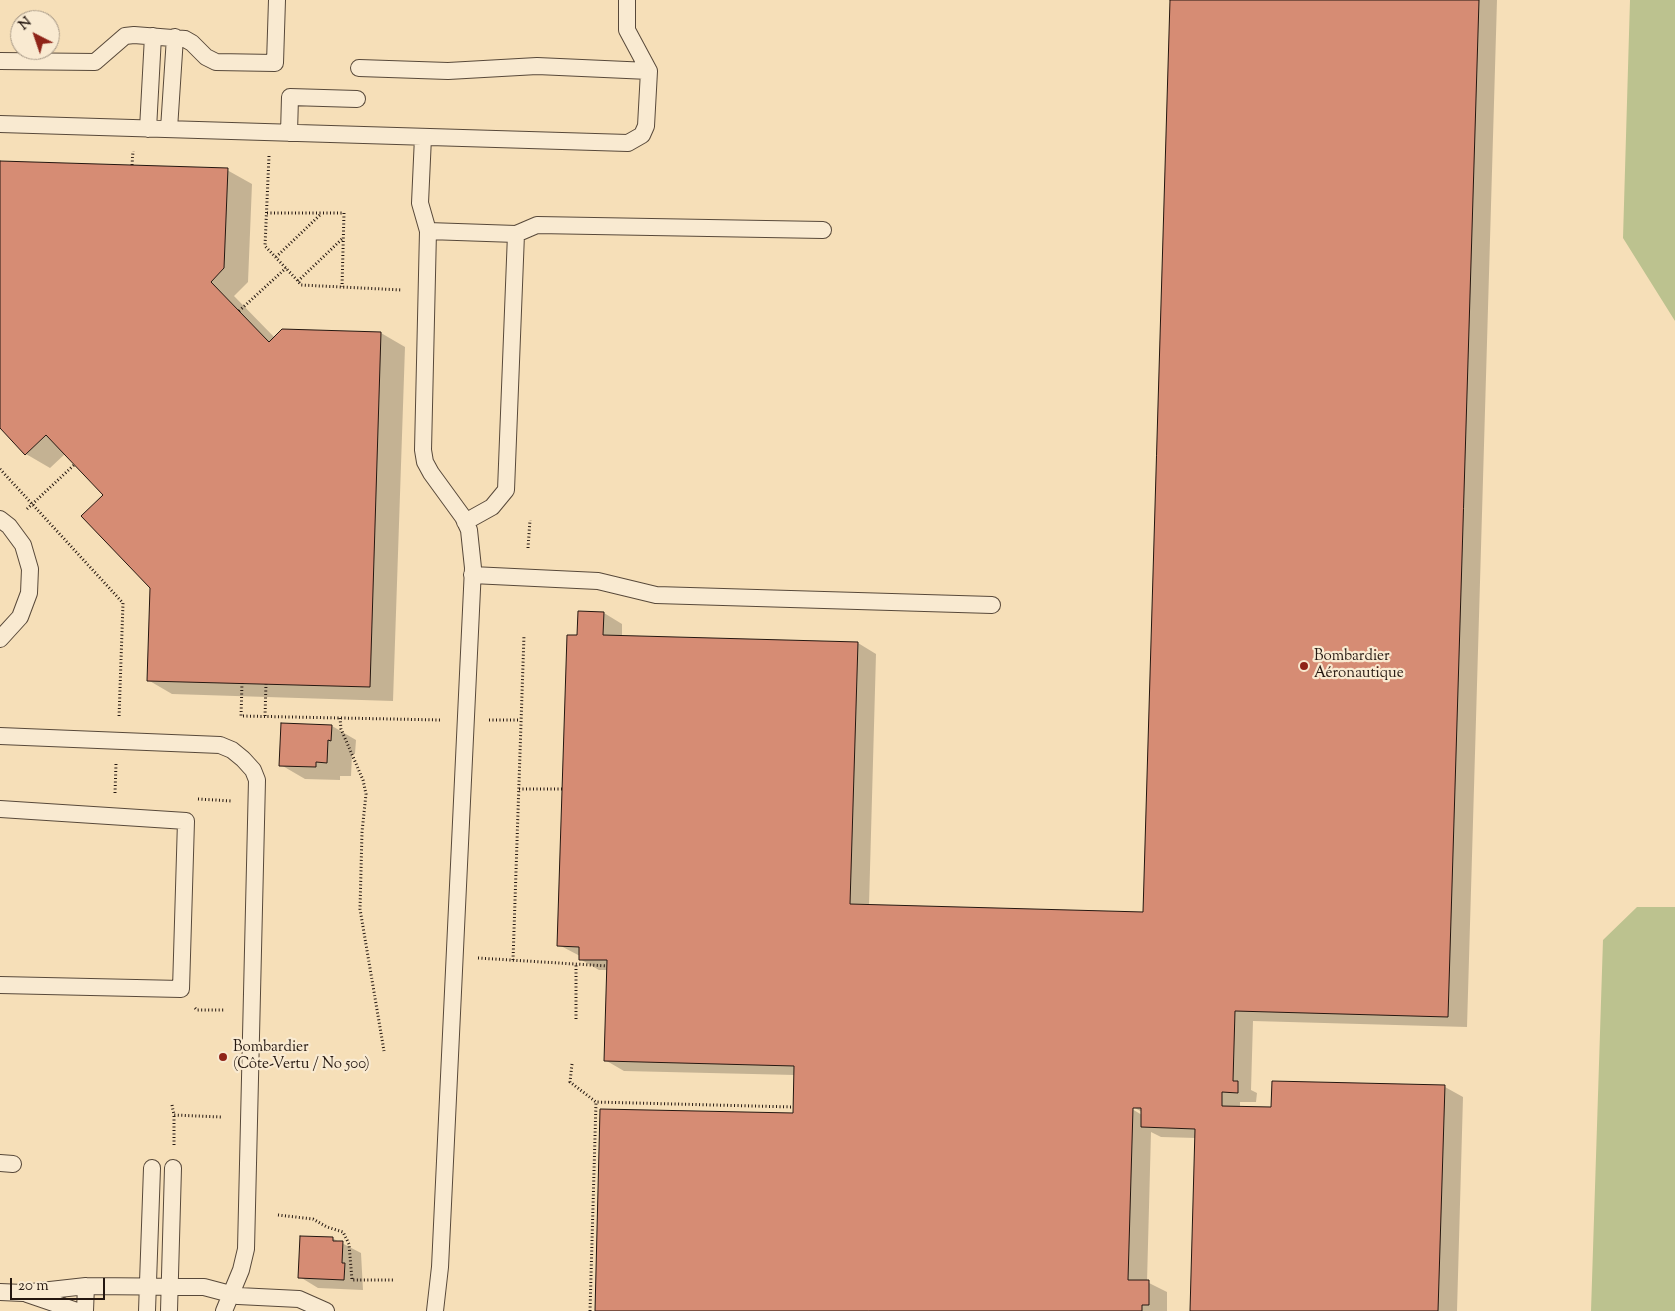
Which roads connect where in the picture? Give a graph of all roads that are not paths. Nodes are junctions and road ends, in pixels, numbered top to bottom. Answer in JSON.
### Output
{"nodes":[{"id":1,"x":277,"y":0,"type":"edge"},
{"id":2,"x":627,"y":0,"type":"edge"},
{"id":3,"x":154,"y":36,"type":"junction"},
{"id":4,"x":175,"y":37,"type":"junction"},
{"id":5,"x":0,"y":61,"type":"edge"},
{"id":6,"x":359,"y":68,"type":"dead end"},
{"id":7,"x":649,"y":71,"type":"junction"},
{"id":8,"x":357,"y":99,"type":"dead end"},
{"id":9,"x":0,"y":124,"type":"edge"},
{"id":10,"x":148,"y":129,"type":"junction"},
{"id":11,"x":169,"y":129,"type":"junction"},
{"id":12,"x":289,"y":133,"type":"junction"},
{"id":13,"x":423,"y":137,"type":"junction"},
{"id":14,"x":823,"y":230,"type":"dead end"},
{"id":15,"x":428,"y":231,"type":"junction"},
{"id":16,"x":516,"y":234,"type":"junction"},
{"id":17,"x":0,"y":519,"type":"edge"},
{"id":18,"x":465,"y":522,"type":"junction"},
{"id":19,"x":472,"y":575,"type":"junction"},
{"id":20,"x":992,"y":605,"type":"dead end"},
{"id":21,"x":0,"y":639,"type":"edge"},
{"id":22,"x":0,"y":736,"type":"edge"},
{"id":23,"x":0,"y":809,"type":"edge"},
{"id":24,"x":0,"y":985,"type":"edge"},
{"id":25,"x":152,"y":1168,"type":"dead end"},
{"id":26,"x":173,"y":1168,"type":"road end"},
{"id":27,"x":86,"y":1286,"type":"junction"},
{"id":28,"x":148,"y":1287,"type":"junction"},
{"id":29,"x":170,"y":1287,"type":"junction"},
{"id":30,"x":0,"y":1292,"type":"edge"},
{"id":31,"x":23,"y":1293,"type":"junction"},
{"id":32,"x":230,"y":1294,"type":"junction"},
{"id":33,"x":77,"y":1311,"type":"edge"},
{"id":34,"x":85,"y":1311,"type":"edge"},
{"id":35,"x":147,"y":1311,"type":"edge"},
{"id":36,"x":169,"y":1311,"type":"edge"},
{"id":37,"x":224,"y":1311,"type":"edge"},
{"id":38,"x":326,"y":1311,"type":"edge"},
{"id":39,"x":436,"y":1311,"type":"edge"}],
"edges":[{"from":1,"to":4,"type":"lane"},
{"from":2,"to":7,"type":"lane"},
{"from":3,"to":4,"type":"lane"},
{"from":3,"to":5,"type":"lane"},
{"from":3,"to":10,"type":"lane"},
{"from":4,"to":11,"type":"lane"},
{"from":6,"to":7,"type":"lane"},
{"from":7,"to":13,"type":"lane"},
{"from":8,"to":12,"type":"lane"},
{"from":9,"to":10,"type":"lane"},
{"from":10,"to":11,"type":"lane"},
{"from":11,"to":12,"type":"lane"},
{"from":12,"to":13,"type":"lane"},
{"from":13,"to":15,"type":"lane"},
{"from":14,"to":16,"type":"lane"},
{"from":15,"to":16,"type":"lane"},
{"from":15,"to":18,"type":"lane"},
{"from":16,"to":18,"type":"lane"},
{"from":17,"to":21,"type":"lane"},
{"from":18,"to":19,"type":"lane"},
{"from":19,"to":20,"type":"lane"},
{"from":19,"to":39,"type":"lane"},
{"from":22,"to":32,"type":"lane"},
{"from":23,"to":24,"type":"lane"},
{"from":25,"to":28,"type":"lane"},
{"from":26,"to":29,"type":"lane"},
{"from":27,"to":28,"type":"lane"},
{"from":27,"to":31,"type":"lane"},
{"from":27,"to":34,"type":"lane"},
{"from":28,"to":29,"type":"lane"},
{"from":28,"to":35,"type":"lane"},
{"from":29,"to":32,"type":"lane"},
{"from":29,"to":36,"type":"lane"},
{"from":30,"to":31,"type":"lane"},
{"from":31,"to":33,"type":"lane"},
{"from":32,"to":37,"type":"lane"},
{"from":32,"to":38,"type":"lane"}]}
